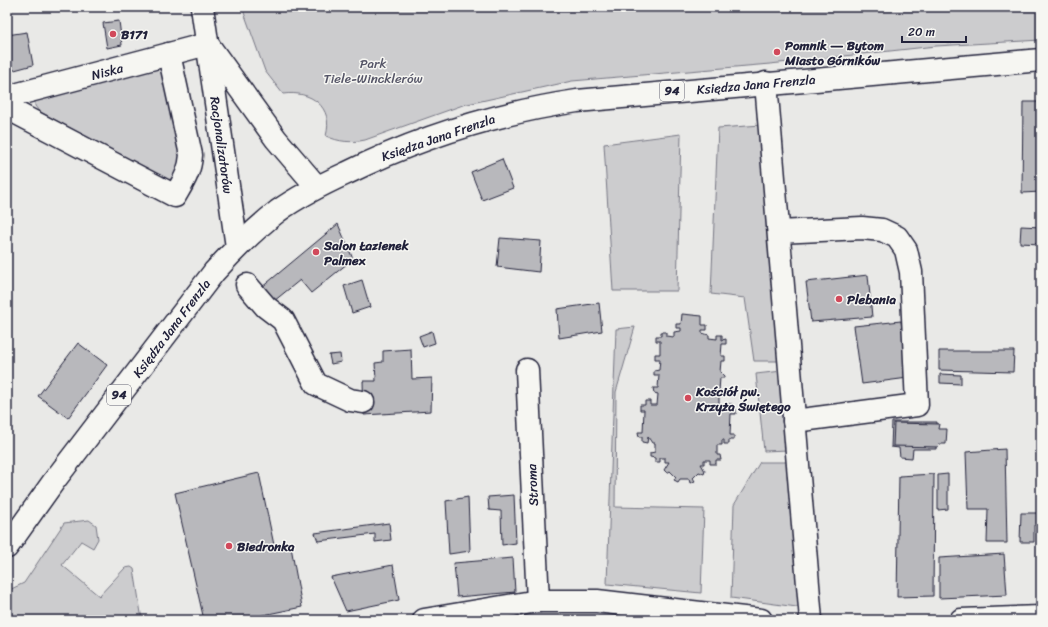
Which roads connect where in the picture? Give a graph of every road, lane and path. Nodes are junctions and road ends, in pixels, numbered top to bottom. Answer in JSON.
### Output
{"nodes":[{"id":1,"x":202,"y":7,"type":"edge"},
{"id":2,"x":207,"y":44,"type":"junction"},
{"id":3,"x":168,"y":54,"type":"junction"},
{"id":4,"x":1041,"y":60,"type":"edge"},
{"id":5,"x":766,"y":83,"type":"junction"},
{"id":6,"x":7,"y":97,"type":"edge"},
{"id":7,"x":7,"y":108,"type":"edge"},
{"id":8,"x":317,"y":187,"type":"junction"},
{"id":9,"x":779,"y":232,"type":"junction"},
{"id":10,"x":237,"y":247,"type":"junction"},
{"id":11,"x":247,"y":286,"type":"dead end"},
{"id":12,"x":526,"y":370,"type":"dead end"},
{"id":13,"x":363,"y":402,"type":"dead end"},
{"id":14,"x":794,"y":421,"type":"junction"},
{"id":15,"x":7,"y":547,"type":"edge"},
{"id":16,"x":538,"y":600,"type":"junction"},
{"id":17,"x":1041,"y":617,"type":"edge"},
{"id":18,"x":424,"y":620,"type":"edge"},
{"id":19,"x":761,"y":620,"type":"edge"},
{"id":20,"x":811,"y":620,"type":"edge"},
{"id":21,"x":960,"y":620,"type":"edge"}],
"edges":[{"from":1,"to":2,"type":"street","name":"Racjonalizatorów"},
{"from":2,"to":3,"type":"street","name":"Niska"},
{"from":2,"to":8,"type":"street","name":"Racjonalizatorów"},
{"from":2,"to":10,"type":"street","name":"Racjonalizatorów"},
{"from":3,"to":6,"type":"street","name":"Niska"},
{"from":3,"to":7,"type":"street"},
{"from":4,"to":5,"type":"street","name":"Księdza Jana Frenzla","number":"94"},
{"from":5,"to":8,"type":"street","name":"Księdza Jana Frenzla","number":"94"},
{"from":5,"to":9,"type":"street"},
{"from":8,"to":10,"type":"street","name":"Księdza Jana Frenzla","number":"94"},
{"from":9,"to":14,"type":"street"},
{"from":9,"to":14,"type":"street"},
{"from":10,"to":15,"type":"street","name":"Księdza Jana Frenzla","number":"94"},
{"from":11,"to":13,"type":"street"},
{"from":12,"to":16,"type":"street","name":"Stroma"},
{"from":14,"to":20,"type":"street"},
{"from":16,"to":18,"type":"street"},
{"from":16,"to":19,"type":"street"},
{"from":17,"to":21,"type":"street"}]}
